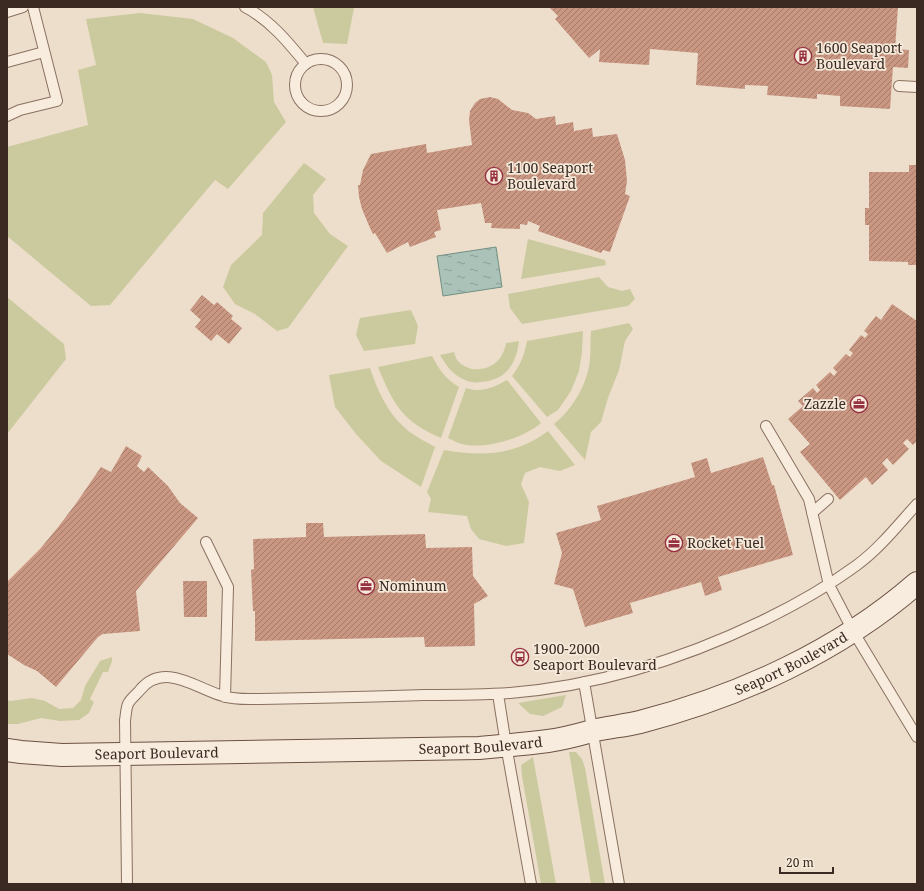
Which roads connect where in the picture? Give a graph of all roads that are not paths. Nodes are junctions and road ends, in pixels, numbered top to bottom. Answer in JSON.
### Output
{"nodes":[{"id":1,"x":23,"y":7,"type":"edge"},
{"id":2,"x":33,"y":7,"type":"edge"},
{"id":3,"x":245,"y":7,"type":"edge"},
{"id":4,"x":7,"y":12,"type":"edge"},
{"id":5,"x":44,"y":52,"type":"junction"},
{"id":6,"x":7,"y":62,"type":"edge"},
{"id":7,"x":306,"y":64,"type":"junction"},
{"id":8,"x":899,"y":86,"type":"dead end"},
{"id":9,"x":917,"y":87,"type":"edge"},
{"id":10,"x":7,"y":116,"type":"edge"},
{"id":11,"x":766,"y":426,"type":"dead end"},
{"id":12,"x":828,"y":499,"type":"dead end"},
{"id":13,"x":917,"y":504,"type":"edge"},
{"id":14,"x":812,"y":513,"type":"junction"},
{"id":15,"x":206,"y":542,"type":"dead end"},
{"id":16,"x":917,"y":583,"type":"edge"},
{"id":17,"x":829,"y":585,"type":"junction"},
{"id":18,"x":853,"y":631,"type":"junction"},
{"id":19,"x":584,"y":682,"type":"junction"},
{"id":20,"x":498,"y":694,"type":"junction"},
{"id":21,"x":225,"y":697,"type":"junction"},
{"id":22,"x":592,"y":731,"type":"junction"},
{"id":23,"x":917,"y":737,"type":"edge"},
{"id":24,"x":506,"y":746,"type":"junction"},
{"id":25,"x":7,"y":750,"type":"edge"},
{"id":26,"x":125,"y":754,"type":"junction"},
{"id":27,"x":127,"y":884,"type":"edge"},
{"id":28,"x":531,"y":884,"type":"edge"},
{"id":29,"x":619,"y":884,"type":"edge"}],
"edges":[{"from":1,"to":4,"type":"lane"},
{"from":2,"to":5,"type":"lane"},
{"from":3,"to":7,"type":"lane"},
{"from":5,"to":6,"type":"lane"},
{"from":5,"to":10,"type":"lane"},
{"from":7,"to":7,"type":"lane"},
{"from":8,"to":9,"type":"lane"},
{"from":11,"to":14,"type":"lane"},
{"from":12,"to":14,"type":"lane"},
{"from":13,"to":17,"type":"lane"},
{"from":14,"to":17,"type":"lane"},
{"from":15,"to":21,"type":"lane"},
{"from":16,"to":18,"type":"main road","name":"Seaport Boulevard"},
{"from":17,"to":18,"type":"lane"},
{"from":17,"to":19,"type":"lane"},
{"from":18,"to":22,"type":"main road","name":"Seaport Boulevard"},
{"from":18,"to":23,"type":"lane"},
{"from":19,"to":20,"type":"lane"},
{"from":19,"to":22,"type":"lane"},
{"from":20,"to":21,"type":"lane"},
{"from":20,"to":24,"type":"lane"},
{"from":21,"to":26,"type":"lane"},
{"from":22,"to":24,"type":"main road","name":"Seaport Boulevard"},
{"from":22,"to":29,"type":"lane"},
{"from":24,"to":26,"type":"main road","name":"Seaport Boulevard"},
{"from":24,"to":28,"type":"lane"},
{"from":25,"to":26,"type":"main road","name":"Seaport Boulevard"},
{"from":26,"to":27,"type":"lane"}]}
